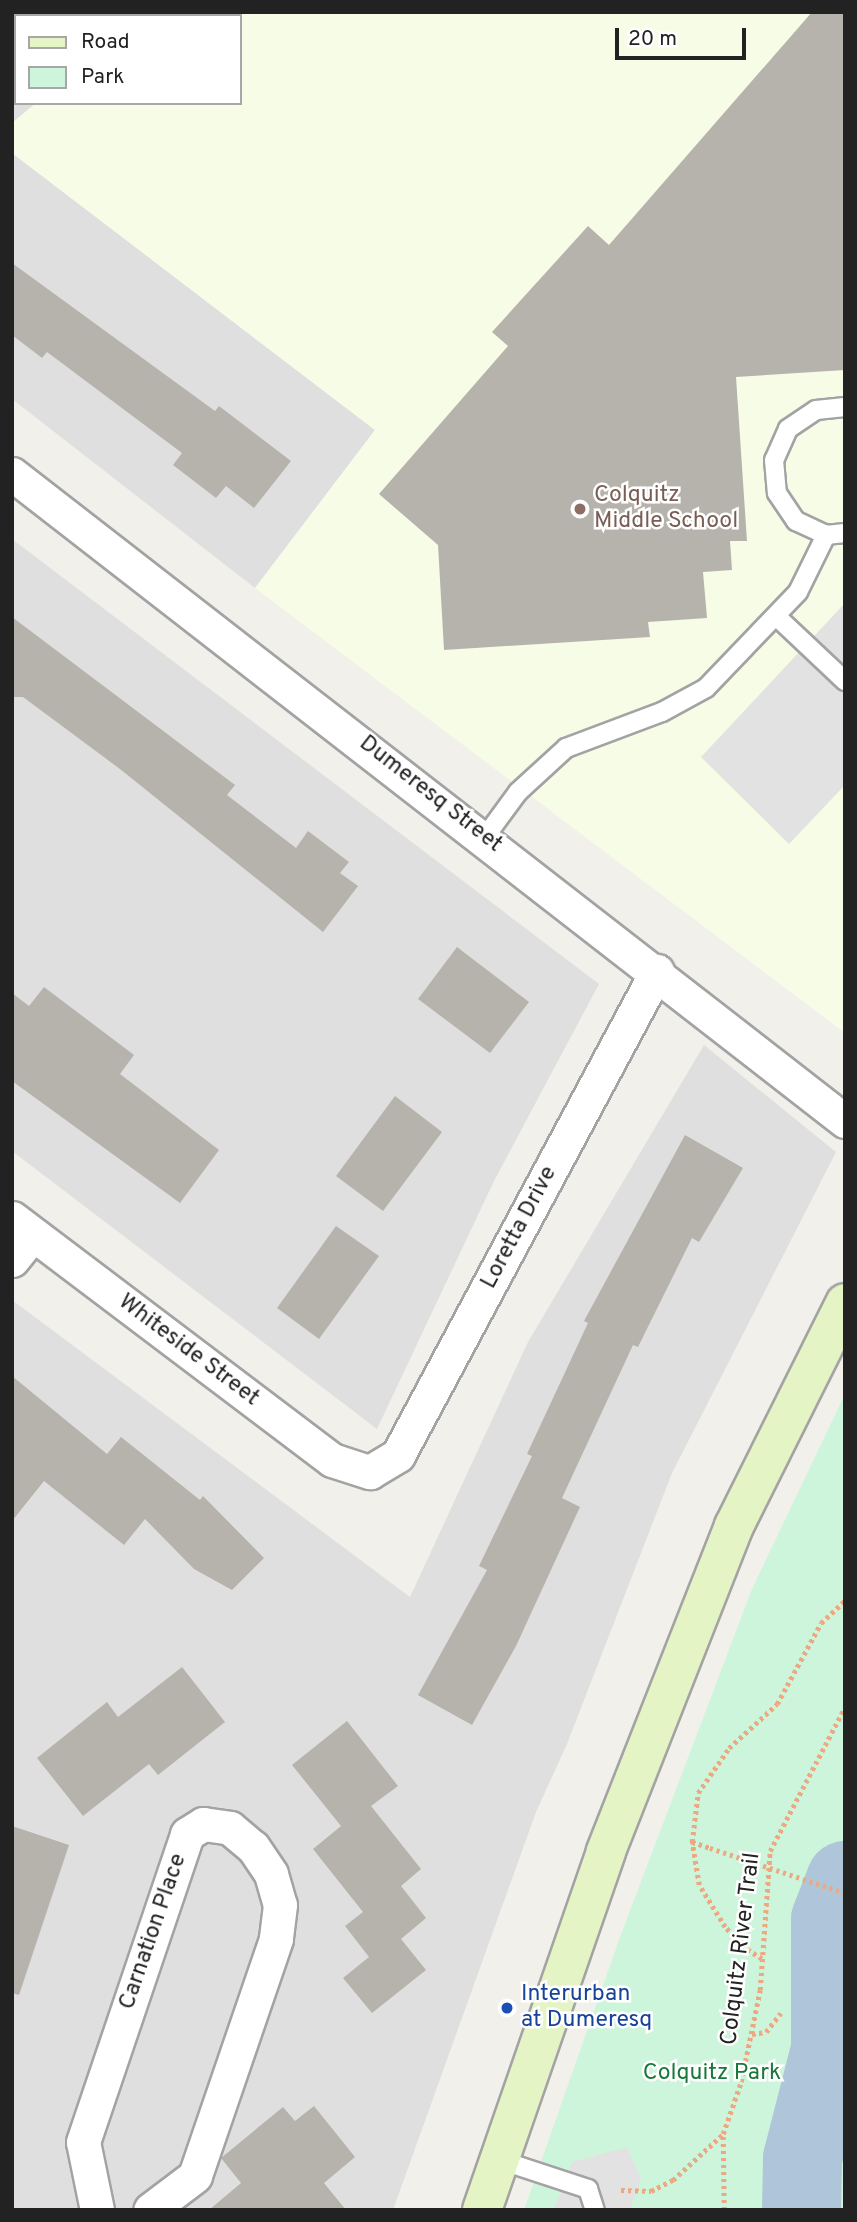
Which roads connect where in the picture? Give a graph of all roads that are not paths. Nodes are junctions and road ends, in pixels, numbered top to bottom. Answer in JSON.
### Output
{"nodes":[{"id":1,"x":845,"y":407,"type":"edge"},
{"id":2,"x":12,"y":474,"type":"edge"},
{"id":3,"x":836,"y":534,"type":"edge"},
{"id":4,"x":776,"y":616,"type":"junction"},
{"id":5,"x":845,"y":681,"type":"edge"},
{"id":6,"x":485,"y":837,"type":"junction"},
{"id":7,"x":657,"y":971,"type":"junction"},
{"id":8,"x":845,"y":1121,"type":"edge"},
{"id":9,"x":22,"y":1226,"type":"edge"},
{"id":10,"x":12,"y":1259,"type":"edge"},
{"id":11,"x":845,"y":1303,"type":"edge"},
{"id":12,"x":370,"y":1472,"type":"joint"},
{"id":13,"x":500,"y":2160,"type":"junction"},
{"id":14,"x":97,"y":2210,"type":"edge"},
{"id":15,"x":150,"y":2210,"type":"edge"},
{"id":16,"x":482,"y":2210,"type":"edge"},
{"id":17,"x":595,"y":2210,"type":"edge"}],
"edges":[{"from":1,"to":3,"type":"lane"},
{"from":2,"to":6,"type":"street","name":"Dumeresq Street"},
{"from":3,"to":4,"type":"lane"},
{"from":4,"to":5,"type":"lane"},
{"from":4,"to":6,"type":"lane"},
{"from":6,"to":7,"type":"street","name":"Dumeresq Street"},
{"from":7,"to":8,"type":"street","name":"Dumeresq Street"},
{"from":7,"to":12,"type":"street","name":"Loretta Drive"},
{"from":9,"to":10,"type":"street"},
{"from":9,"to":12,"type":"street","name":"Whiteside Street"},
{"from":11,"to":13,"type":"main road"},
{"from":13,"to":16,"type":"main road"},
{"from":13,"to":17,"type":"lane"},
{"from":14,"to":15,"type":"street","name":"Carnation Place"}]}
